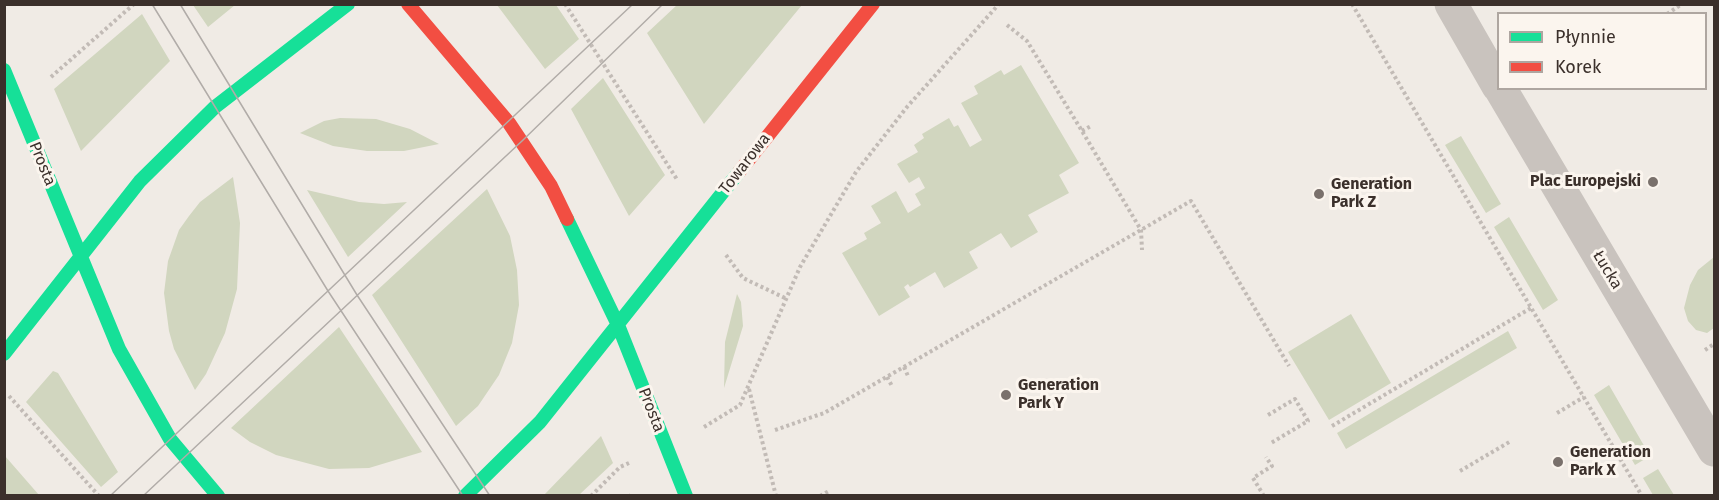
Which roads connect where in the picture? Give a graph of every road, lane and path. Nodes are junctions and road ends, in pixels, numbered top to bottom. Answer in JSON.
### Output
{"nodes":[{"id":1,"x":134,"y":4,"type":"edge"},
{"id":2,"x":348,"y":4,"type":"edge"},
{"id":3,"x":408,"y":4,"type":"edge"},
{"id":4,"x":565,"y":4,"type":"edge"},
{"id":5,"x":873,"y":4,"type":"edge"},
{"id":6,"x":999,"y":4,"type":"edge"},
{"id":7,"x":1352,"y":4,"type":"edge"},
{"id":8,"x":1450,"y":4,"type":"edge"},
{"id":9,"x":1007,"y":25,"type":"dead end"},
{"id":10,"x":4,"y":70,"type":"edge"},
{"id":11,"x":48,"y":80,"type":"dead end"},
{"id":12,"x":1497,"y":84,"type":"edge"},
{"id":13,"x":1501,"y":90,"type":"edge"},
{"id":14,"x":1091,"y":126,"type":"dead end"},
{"id":15,"x":1082,"y":131,"type":"junction"},
{"id":16,"x":673,"y":173,"type":"dead end"},
{"id":17,"x":1141,"y":230,"type":"junction"},
{"id":18,"x":1142,"y":250,"type":"dead end"},
{"id":19,"x":79,"y":258,"type":"junction"},
{"id":20,"x":737,"y":273,"type":"dead end"},
{"id":21,"x":785,"y":298,"type":"junction"},
{"id":22,"x":1531,"y":308,"type":"junction"},
{"id":23,"x":618,"y":325,"type":"junction"},
{"id":24,"x":4,"y":354,"type":"edge"},
{"id":25,"x":1290,"y":366,"type":"dead end"},
{"id":26,"x":904,"y":367,"type":"junction"},
{"id":27,"x":908,"y":376,"type":"dead end"},
{"id":28,"x":887,"y":377,"type":"junction"},
{"id":29,"x":892,"y":386,"type":"dead end"},
{"id":30,"x":748,"y":389,"type":"junction"},
{"id":31,"x":1584,"y":397,"type":"junction"},
{"id":32,"x":18,"y":405,"type":"dead end"},
{"id":33,"x":1557,"y":413,"type":"dead end"},
{"id":34,"x":1268,"y":415,"type":"dead end"},
{"id":35,"x":721,"y":419,"type":"dead end"},
{"id":36,"x":1332,"y":426,"type":"dead end"},
{"id":37,"x":775,"y":430,"type":"dead end"},
{"id":38,"x":1511,"y":441,"type":"dead end"},
{"id":39,"x":1271,"y":443,"type":"dead end"},
{"id":40,"x":1714,"y":450,"type":"edge"},
{"id":41,"x":1266,"y":457,"type":"dead end"},
{"id":42,"x":620,"y":467,"type":"dead end"},
{"id":43,"x":1460,"y":471,"type":"dead end"},
{"id":44,"x":829,"y":491,"type":"dead end"},
{"id":45,"x":99,"y":495,"type":"edge"},
{"id":46,"x":218,"y":495,"type":"edge"},
{"id":47,"x":465,"y":495,"type":"edge"},
{"id":48,"x":591,"y":495,"type":"edge"},
{"id":49,"x":686,"y":495,"type":"edge"},
{"id":50,"x":776,"y":495,"type":"edge"},
{"id":51,"x":820,"y":495,"type":"edge"},
{"id":52,"x":1264,"y":495,"type":"edge"},
{"id":53,"x":1642,"y":495,"type":"edge"}],
"edges":[{"from":1,"to":11,"type":"path"},
{"from":2,"to":19,"type":"main road"},
{"from":3,"to":23,"type":"main road","name":"Prosta"},
{"from":4,"to":16,"type":"path"},
{"from":5,"to":23,"type":"main road","name":"Towarowa"},
{"from":6,"to":21,"type":"path"},
{"from":7,"to":22,"type":"path"},
{"from":8,"to":12,"type":"street","name":"Łucka"},
{"from":9,"to":15,"type":"path"},
{"from":10,"to":19,"type":"main road","name":"Prosta"},
{"from":13,"to":40,"type":"street","name":"Łucka"},
{"from":14,"to":15,"type":"path"},
{"from":15,"to":17,"type":"path"},
{"from":17,"to":18,"type":"path"},
{"from":17,"to":25,"type":"path"},
{"from":17,"to":26,"type":"path"},
{"from":19,"to":24,"type":"main road"},
{"from":19,"to":46,"type":"main road","name":"Prosta"},
{"from":20,"to":21,"type":"path"},
{"from":21,"to":30,"type":"path"},
{"from":22,"to":31,"type":"path"},
{"from":22,"to":36,"type":"path"},
{"from":23,"to":47,"type":"main road","name":"Towarowa"},
{"from":23,"to":49,"type":"main road","name":"Prosta"},
{"from":26,"to":27,"type":"path"},
{"from":26,"to":28,"type":"path"},
{"from":28,"to":29,"type":"path"},
{"from":28,"to":37,"type":"path"},
{"from":30,"to":35,"type":"path"},
{"from":30,"to":50,"type":"path"},
{"from":31,"to":33,"type":"path"},
{"from":31,"to":53,"type":"path"},
{"from":32,"to":45,"type":"path"},
{"from":34,"to":39,"type":"path"},
{"from":38,"to":43,"type":"path"},
{"from":41,"to":52,"type":"path"},
{"from":42,"to":48,"type":"path"},
{"from":44,"to":51,"type":"path"}]}
